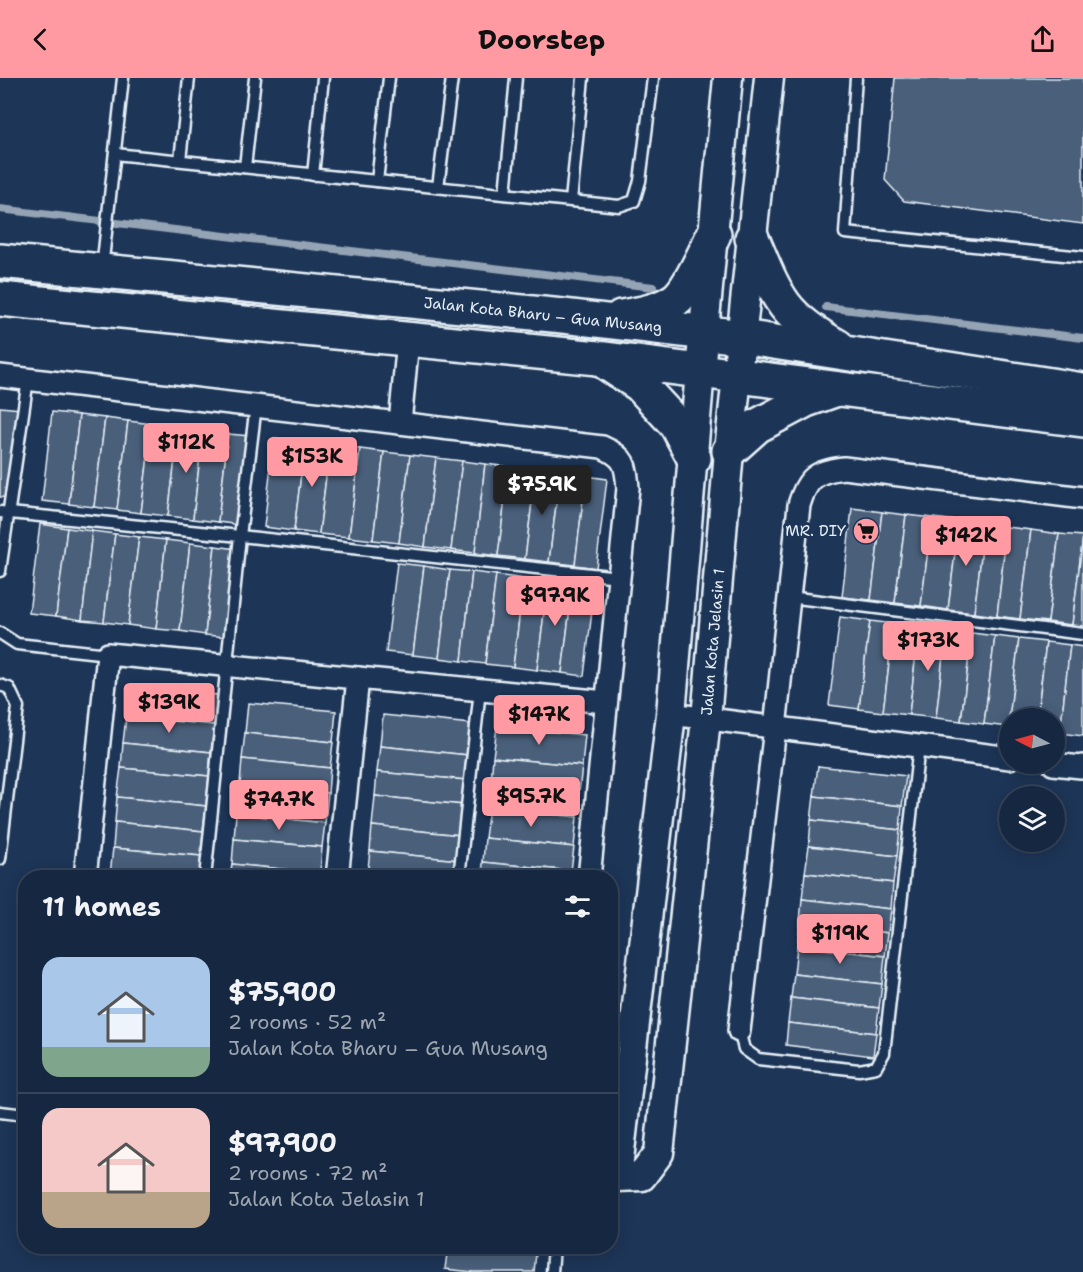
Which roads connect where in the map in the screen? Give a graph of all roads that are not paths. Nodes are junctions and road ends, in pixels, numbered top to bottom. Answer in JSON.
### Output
{"nodes":[{"id":1,"x":123,"y":78,"type":"edge"},
{"id":2,"x":189,"y":78,"type":"edge"},
{"id":3,"x":255,"y":78,"type":"edge"},
{"id":4,"x":323,"y":78,"type":"edge"},
{"id":5,"x":389,"y":78,"type":"edge"},
{"id":6,"x":452,"y":78,"type":"edge"},
{"id":7,"x":516,"y":78,"type":"edge"},
{"id":8,"x":583,"y":78,"type":"edge"},
{"id":9,"x":653,"y":78,"type":"edge"},
{"id":10,"x":728,"y":78,"type":"edge"},
{"id":11,"x":769,"y":78,"type":"edge"},
{"id":12,"x":856,"y":78,"type":"edge"},
{"id":13,"x":115,"y":154,"type":"junction"},
{"id":14,"x":180,"y":160,"type":"junction"},
{"id":15,"x":245,"y":167,"type":"junction"},
{"id":16,"x":313,"y":175,"type":"junction"},
{"id":17,"x":377,"y":181,"type":"junction"},
{"id":18,"x":438,"y":187,"type":"junction"},
{"id":19,"x":505,"y":194,"type":"junction"},
{"id":20,"x":571,"y":201,"type":"junction"},
{"id":21,"x":714,"y":234,"type":"junction"},
{"id":22,"x":752,"y":238,"type":"junction"},
{"id":23,"x":1083,"y":257,"type":"edge"},
{"id":24,"x":104,"y":258,"type":"junction"},
{"id":25,"x":0,"y":261,"type":"edge"},
{"id":26,"x":0,"y":299,"type":"edge"},
{"id":27,"x":601,"y":320,"type":"junction"},
{"id":28,"x":704,"y":333,"type":"junction"},
{"id":29,"x":742,"y":337,"type":"junction"},
{"id":30,"x":408,"y":340,"type":"junction"},
{"id":31,"x":849,"y":352,"type":"junction"},
{"id":32,"x":598,"y":358,"type":"junction"},
{"id":33,"x":700,"y":371,"type":"junction"},
{"id":34,"x":0,"y":376,"type":"edge"},
{"id":35,"x":738,"y":376,"type":"junction"},
{"id":36,"x":28,"y":379,"type":"junction"},
{"id":37,"x":842,"y":388,"type":"junction"},
{"id":38,"x":1083,"y":390,"type":"edge"},
{"id":39,"x":256,"y":405,"type":"junction"},
{"id":40,"x":1083,"y":420,"type":"edge"},
{"id":41,"x":400,"y":423,"type":"junction"},
{"id":42,"x":729,"y":451,"type":"junction"},
{"id":43,"x":694,"y":458,"type":"junction"},
{"id":44,"x":1083,"y":498,"type":"edge"},
{"id":45,"x":4,"y":513,"type":"edge"},
{"id":46,"x":240,"y":536,"type":"junction"},
{"id":47,"x":0,"y":570,"type":"edge"},
{"id":48,"x":619,"y":577,"type":"junction"},
{"id":49,"x":789,"y":597,"type":"junction"},
{"id":50,"x":0,"y":633,"type":"edge"},
{"id":51,"x":1083,"y":634,"type":"edge"},
{"id":52,"x":108,"y":654,"type":"junction"},
{"id":53,"x":226,"y":666,"type":"junction"},
{"id":54,"x":358,"y":678,"type":"junction"},
{"id":55,"x":0,"y":685,"type":"edge"},
{"id":56,"x":480,"y":690,"type":"junction"},
{"id":57,"x":606,"y":702,"type":"junction"},
{"id":58,"x":671,"y":714,"type":"junction"},
{"id":59,"x":706,"y":719,"type":"junction"},
{"id":60,"x":775,"y":728,"type":"junction"},
{"id":61,"x":919,"y":746,"type":"junction"},
{"id":62,"x":999,"y":757,"type":"edge"},
{"id":63,"x":1065,"y":765,"type":"edge"},
{"id":64,"x":1083,"y":766,"type":"edge"},
{"id":65,"x":0,"y":859,"type":"edge"},
{"id":66,"x":86,"y":870,"type":"edge"},
{"id":67,"x":206,"y":870,"type":"edge"},
{"id":68,"x":338,"y":870,"type":"edge"},
{"id":69,"x":460,"y":870,"type":"edge"},
{"id":70,"x":590,"y":870,"type":"edge"},
{"id":71,"x":739,"y":1031,"type":"joint"},
{"id":72,"x":0,"y":1112,"type":"edge"},
{"id":73,"x":18,"y":1114,"type":"edge"},
{"id":74,"x":618,"y":1145,"type":"edge"},
{"id":75,"x":618,"y":1177,"type":"edge"},
{"id":76,"x":553,"y":1254,"type":"edge"},
{"id":77,"x":552,"y":1272,"type":"edge"}],
"edges":[{"from":1,"to":13,"type":"lane"},
{"from":2,"to":14,"type":"lane"},
{"from":3,"to":15,"type":"lane"},
{"from":4,"to":16,"type":"lane"},
{"from":5,"to":17,"type":"lane"},
{"from":6,"to":18,"type":"lane"},
{"from":7,"to":19,"type":"lane"},
{"from":8,"to":20,"type":"lane"},
{"from":9,"to":20,"type":"lane"},
{"from":10,"to":21,"type":"street"},
{"from":11,"to":22,"type":"street","name":"Jalan Kota Jelasin 1"},
{"from":12,"to":23,"type":"lane"},
{"from":13,"to":14,"type":"lane"},
{"from":13,"to":24,"type":"lane"},
{"from":14,"to":15,"type":"lane"},
{"from":15,"to":16,"type":"lane"},
{"from":16,"to":17,"type":"lane"},
{"from":17,"to":18,"type":"lane"},
{"from":18,"to":19,"type":"lane"},
{"from":19,"to":20,"type":"lane"},
{"from":21,"to":27,"type":"main road"},
{"from":21,"to":28,"type":"street"},
{"from":22,"to":29,"type":"street","name":"Jalan Kota Jelasin 1"},
{"from":22,"to":31,"type":"main road"},
{"from":24,"to":25,"type":"main road","name":"Jalan Kota Bharu – Gua Musang"},
{"from":24,"to":27,"type":"main road","name":"Jalan Kota Bharu – Gua Musang"},
{"from":26,"to":30,"type":"main road"},
{"from":27,"to":28,"type":"main road","name":"Jalan Kota Bharu – Gua Musang"},
{"from":28,"to":29,"type":"main road","name":"Jalan Kota Bharu – Gua Musang"},
{"from":28,"to":33,"type":"street"},
{"from":29,"to":31,"type":"main road","name":"Jalan Kota Bharu – Gua Musang"},
{"from":29,"to":35,"type":"street","name":"Jalan Kota Jelasin 1"},
{"from":30,"to":32,"type":"main road"},
{"from":30,"to":41,"type":"street"},
{"from":31,"to":38,"type":"main road","name":"Jalan Kota Bharu – Gua Musang"},
{"from":32,"to":33,"type":"main road"},
{"from":32,"to":43,"type":"main road"},
{"from":33,"to":35,"type":"main road"},
{"from":33,"to":43,"type":"street"},
{"from":34,"to":36,"type":"street"},
{"from":35,"to":37,"type":"main road"},
{"from":35,"to":42,"type":"street","name":"Jalan Kota Jelasin 1"},
{"from":36,"to":39,"type":"street"},
{"from":36,"to":45,"type":"lane"},
{"from":37,"to":40,"type":"main road"},
{"from":37,"to":42,"type":"main road"},
{"from":39,"to":41,"type":"street"},
{"from":39,"to":46,"type":"lane"},
{"from":41,"to":48,"type":"street"},
{"from":42,"to":59,"type":"street","name":"Jalan Kota Jelasin 1"},
{"from":43,"to":58,"type":"street"},
{"from":44,"to":49,"type":"street"},
{"from":45,"to":46,"type":"lane"},
{"from":45,"to":47,"type":"lane"},
{"from":46,"to":48,"type":"lane"},
{"from":46,"to":53,"type":"lane"},
{"from":48,"to":57,"type":"street"},
{"from":49,"to":51,"type":"lane"},
{"from":49,"to":60,"type":"street"},
{"from":50,"to":52,"type":"lane"},
{"from":52,"to":53,"type":"street"},
{"from":52,"to":66,"type":"street"},
{"from":53,"to":54,"type":"street"},
{"from":53,"to":67,"type":"lane"},
{"from":54,"to":56,"type":"street"},
{"from":54,"to":68,"type":"street"},
{"from":55,"to":65,"type":"lane"},
{"from":56,"to":57,"type":"street"},
{"from":56,"to":69,"type":"lane"},
{"from":57,"to":70,"type":"street"},
{"from":58,"to":59,"type":"street"},
{"from":58,"to":74,"type":"street"},
{"from":59,"to":60,"type":"street"},
{"from":59,"to":75,"type":"street","name":"Jalan Kota Jelasin 1"},
{"from":60,"to":61,"type":"street"},
{"from":60,"to":71,"type":"street"},
{"from":61,"to":62,"type":"street"},
{"from":61,"to":71,"type":"lane"},
{"from":63,"to":64,"type":"street"},
{"from":72,"to":73,"type":"lane"},
{"from":76,"to":77,"type":"lane"}]}
